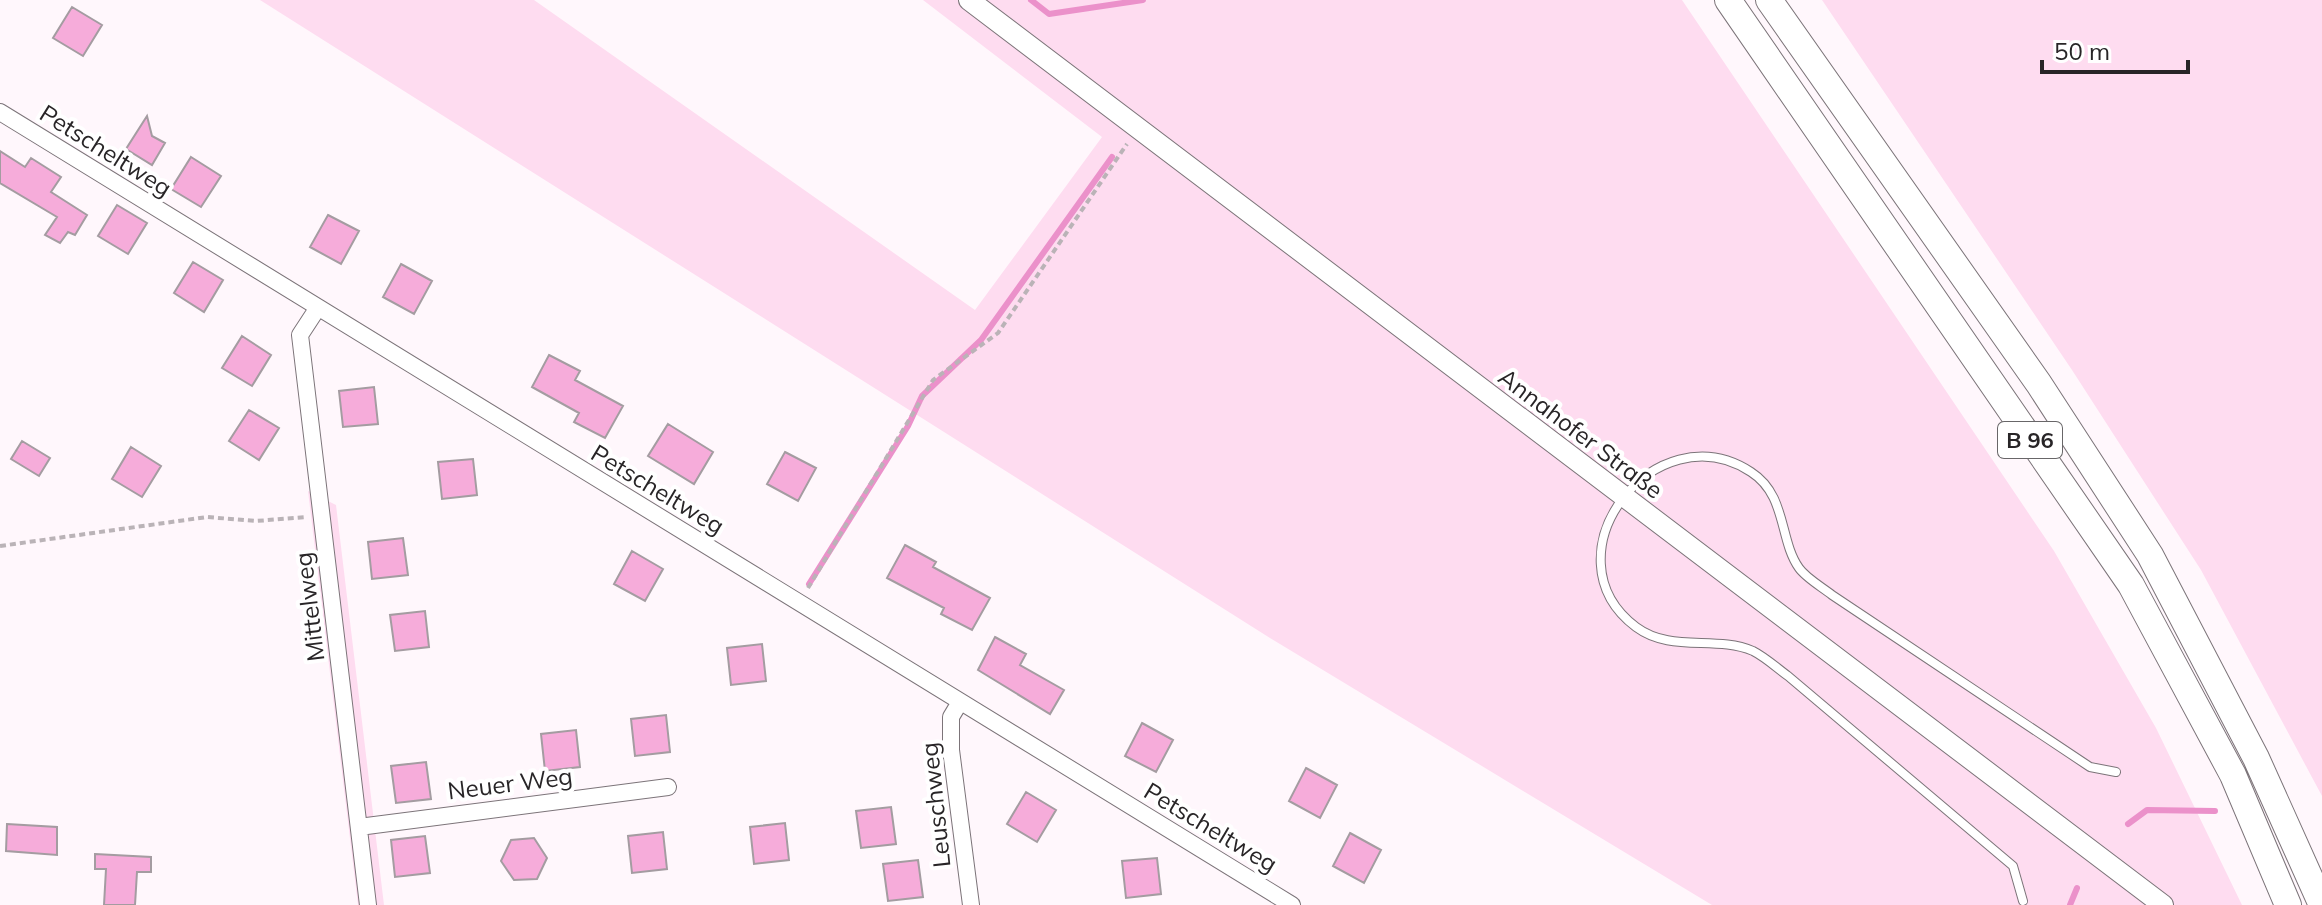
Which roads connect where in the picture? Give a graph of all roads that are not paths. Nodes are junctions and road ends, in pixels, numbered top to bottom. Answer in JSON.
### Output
{"nodes":[{"id":1,"x":969,"y":0,"type":"edge"},
{"id":2,"x":1728,"y":0,"type":"edge"},
{"id":3,"x":1769,"y":0,"type":"edge"},
{"id":4,"x":0,"y":112,"type":"edge"},
{"id":5,"x":317,"y":309,"type":"junction"},
{"id":6,"x":1624,"y":499,"type":"junction"},
{"id":7,"x":960,"y":702,"type":"junction"},
{"id":8,"x":2116,"y":772,"type":"dead end"},
{"id":9,"x":668,"y":787,"type":"dead end"},
{"id":10,"x":359,"y":827,"type":"junction"},
{"id":11,"x":2023,"y":901,"type":"dead end"},
{"id":12,"x":368,"y":905,"type":"edge"},
{"id":13,"x":971,"y":905,"type":"edge"},
{"id":14,"x":1292,"y":905,"type":"edge"},
{"id":15,"x":2163,"y":905,"type":"edge"},
{"id":16,"x":2288,"y":905,"type":"edge"},
{"id":17,"x":2322,"y":905,"type":"edge"}],
"edges":[{"from":1,"to":6,"type":"street","name":"Annahofer Straße"},
{"from":2,"to":16,"type":"highway","number":"B 96"},
{"from":3,"to":17,"type":"highway","number":"B 96"},
{"from":4,"to":5,"type":"street","name":"Petscheltweg"},
{"from":5,"to":7,"type":"street","name":"Petscheltweg"},
{"from":5,"to":10,"type":"street","name":"Mittelweg"},
{"from":6,"to":8,"type":"lane"},
{"from":6,"to":11,"type":"lane"},
{"from":6,"to":15,"type":"street","name":"Annahofer Straße"},
{"from":7,"to":13,"type":"street","name":"Leuschweg"},
{"from":7,"to":14,"type":"street","name":"Petscheltweg"},
{"from":9,"to":10,"type":"street","name":"Neuer Weg"},
{"from":10,"to":12,"type":"street","name":"Mittelweg"}]}
